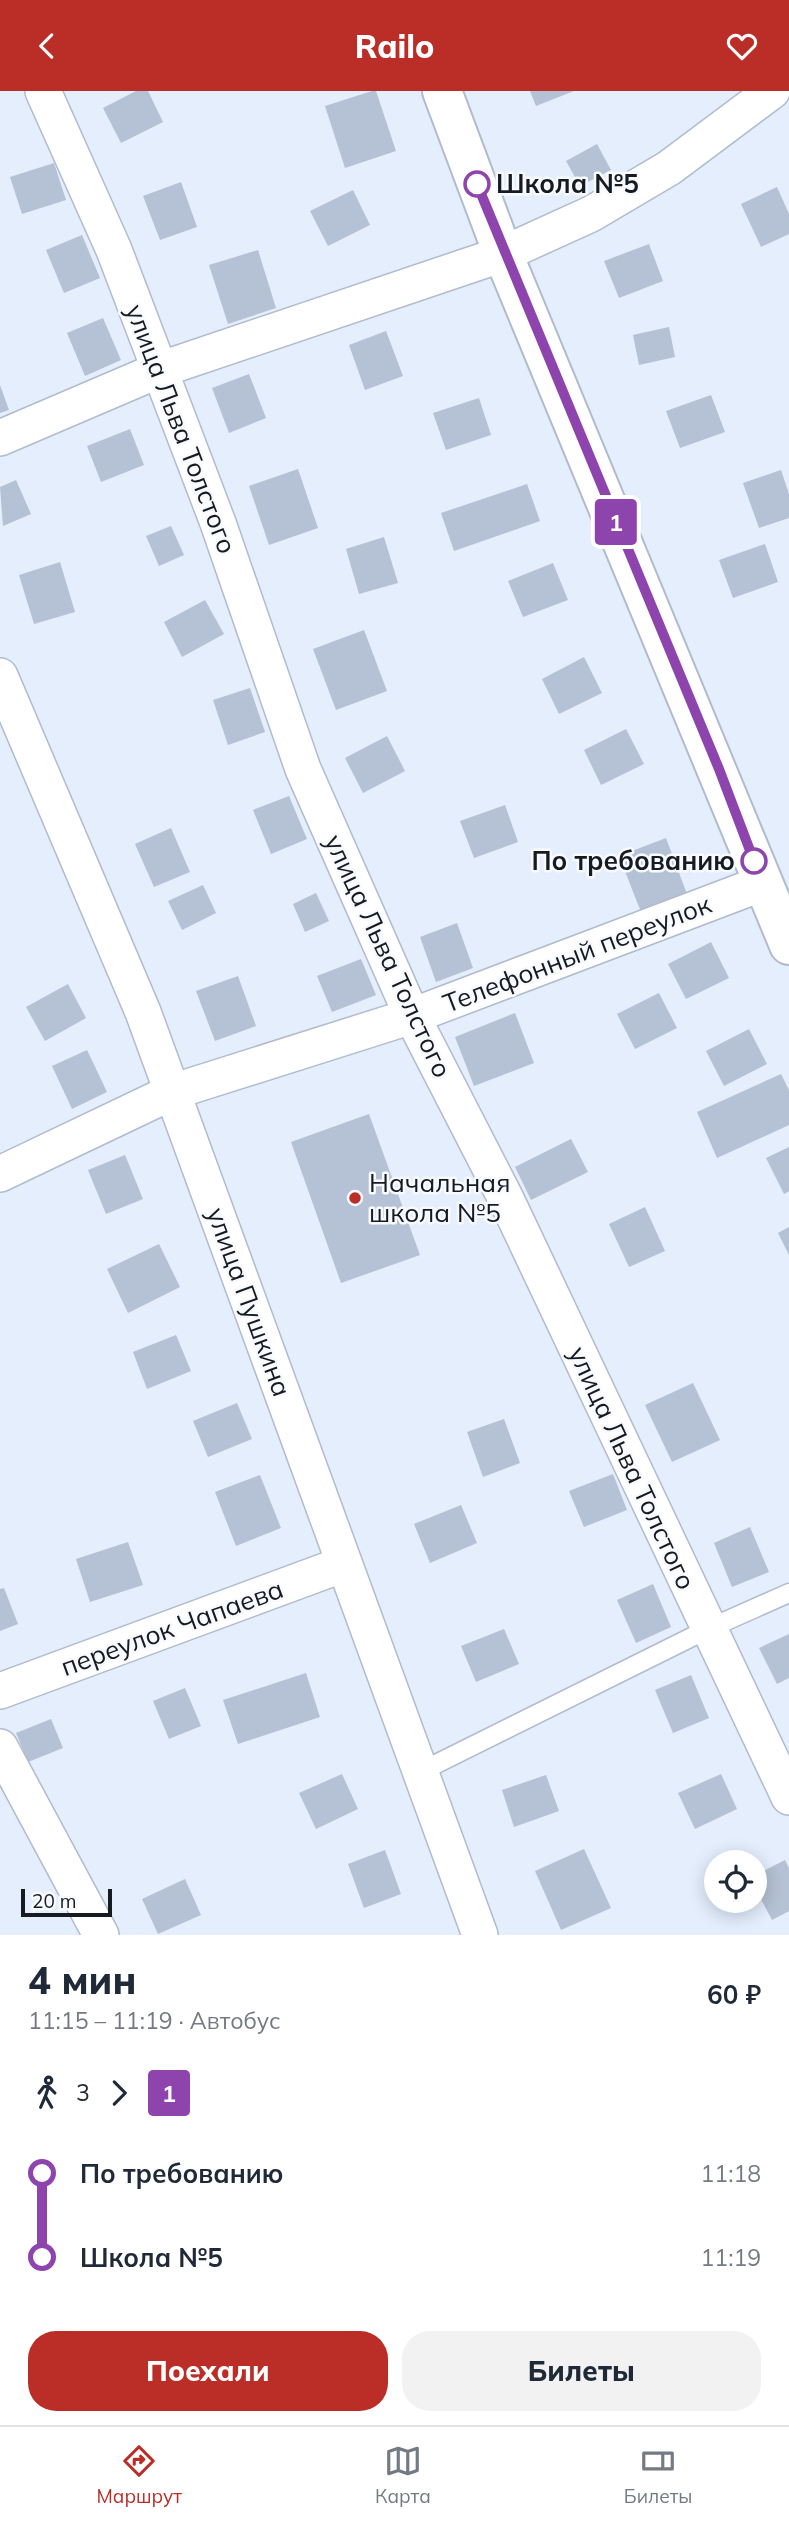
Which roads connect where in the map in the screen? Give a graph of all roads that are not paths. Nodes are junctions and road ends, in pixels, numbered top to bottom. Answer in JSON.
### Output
{"nodes":[{"id":1,"x":43,"y":91,"type":"edge"},
{"id":2,"x":442,"y":91,"type":"edge"},
{"id":3,"x":772,"y":91,"type":"edge"},
{"id":4,"x":503,"y":254,"type":"junction"},
{"id":5,"x":159,"y":370,"type":"junction"},
{"id":6,"x":0,"y":437,"type":"edge"},
{"id":7,"x":0,"y":676,"type":"edge"},
{"id":8,"x":763,"y":883,"type":"junction"},
{"id":9,"x":789,"y":945,"type":"edge"},
{"id":10,"x":412,"y":1016,"type":"junction"},
{"id":11,"x":172,"y":1093,"type":"junction"},
{"id":12,"x":0,"y":1174,"type":"edge"},
{"id":13,"x":344,"y":1564,"type":"junction"},
{"id":14,"x":789,"y":1593,"type":"edge"},
{"id":15,"x":708,"y":1629,"type":"junction"},
{"id":16,"x":0,"y":1691,"type":"edge"},
{"id":17,"x":0,"y":1747,"type":"edge"},
{"id":18,"x":420,"y":1772,"type":"junction"},
{"id":19,"x":789,"y":1797,"type":"edge"},
{"id":20,"x":101,"y":1935,"type":"edge"},
{"id":21,"x":480,"y":1935,"type":"edge"}],
"edges":[{"from":1,"to":5,"type":"street","name":"улица Льва Толстого"},
{"from":2,"to":4,"type":"street"},
{"from":3,"to":4,"type":"street"},
{"from":4,"to":5,"type":"street"},
{"from":4,"to":8,"type":"street"},
{"from":5,"to":6,"type":"street"},
{"from":5,"to":10,"type":"street","name":"улица Льва Толстого"},
{"from":7,"to":11,"type":"street","name":"улица Пушкина"},
{"from":8,"to":9,"type":"street"},
{"from":8,"to":10,"type":"street","name":"Телефонный переулок"},
{"from":10,"to":11,"type":"street","name":"Телефонный переулок"},
{"from":10,"to":15,"type":"street","name":"улица Льва Толстого"},
{"from":11,"to":12,"type":"street","name":"Телефонный переулок"},
{"from":11,"to":13,"type":"street","name":"улица Пушкина"},
{"from":13,"to":16,"type":"street","name":"переулок Чапаева"},
{"from":13,"to":18,"type":"street","name":"улица Пушкина"},
{"from":14,"to":15,"type":"lane"},
{"from":15,"to":18,"type":"lane"},
{"from":15,"to":19,"type":"street","name":"улица Льва Толстого"},
{"from":17,"to":20,"type":"street"},
{"from":18,"to":21,"type":"street","name":"улица Пушкина"}]}
